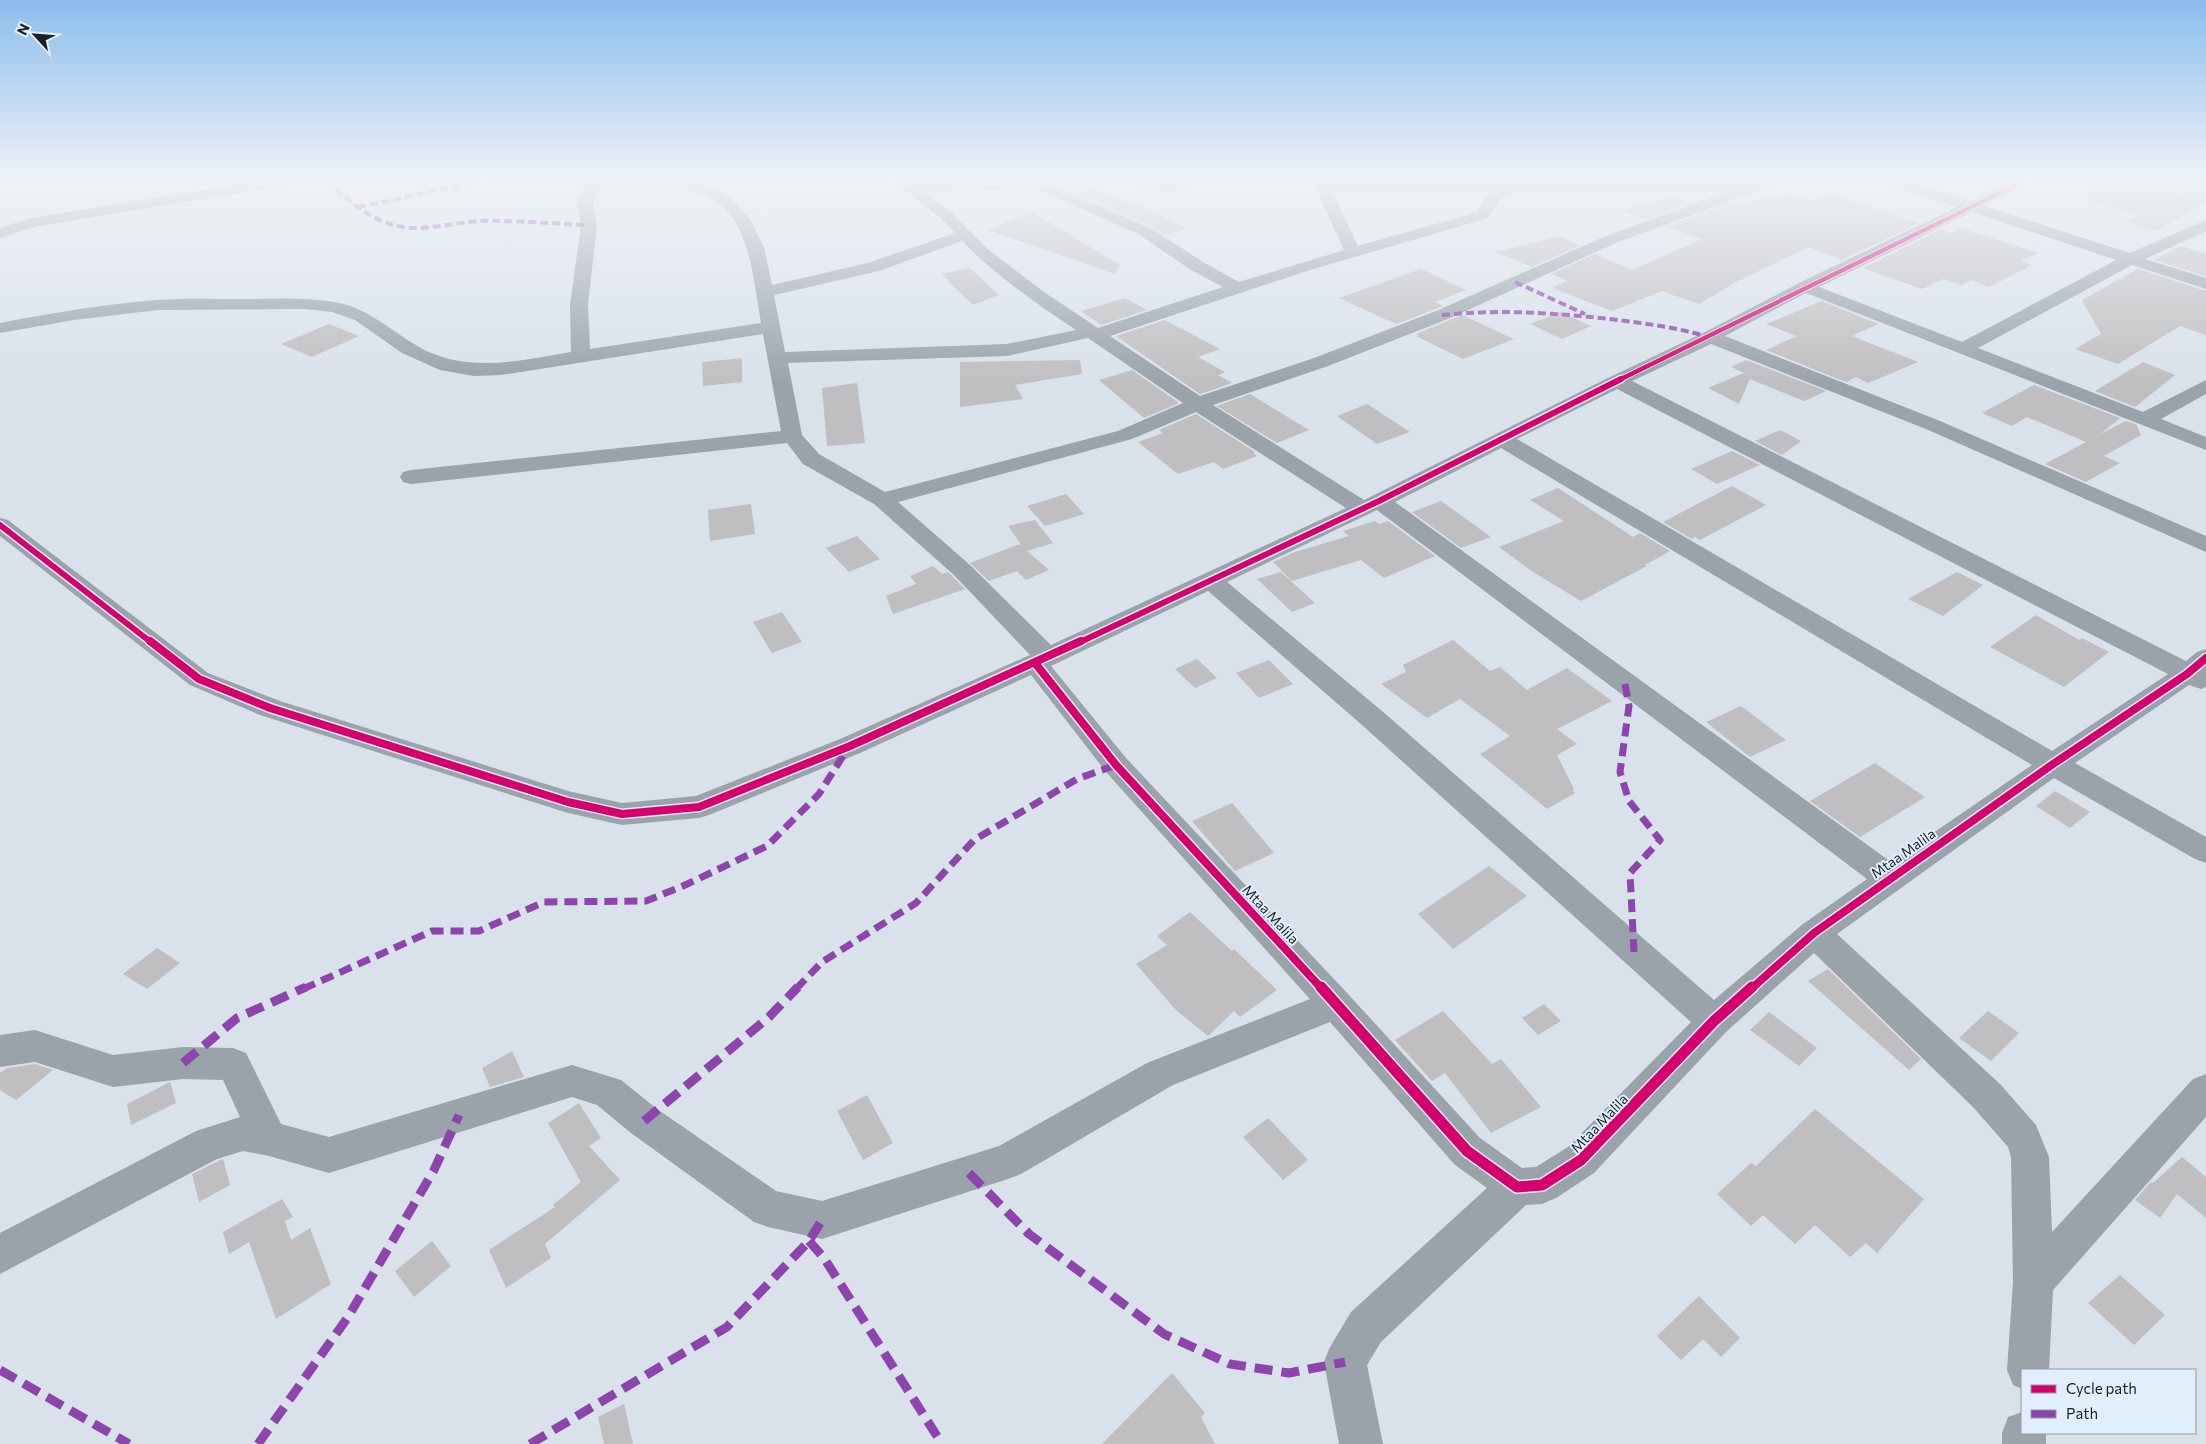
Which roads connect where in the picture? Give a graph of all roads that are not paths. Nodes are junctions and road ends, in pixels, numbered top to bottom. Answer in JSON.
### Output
{"nodes":[{"id":1,"x":586,"y":247,"type":"edge"},
{"id":2,"x":756,"y":247,"type":"edge"},
{"id":3,"x":929,"y":247,"type":"edge"},
{"id":4,"x":978,"y":247,"type":"edge"},
{"id":5,"x":1169,"y":247,"type":"edge"},
{"id":6,"x":1351,"y":247,"type":"edge"},
{"id":7,"x":1369,"y":247,"type":"edge"},
{"id":8,"x":1593,"y":247,"type":"edge"},
{"id":9,"x":1885,"y":247,"type":"edge"},
{"id":10,"x":2096,"y":247,"type":"edge"},
{"id":11,"x":2157,"y":247,"type":"edge"},
{"id":12,"x":1353,"y":252,"type":"junction"},
{"id":13,"x":2131,"y":259,"type":"junction"},
{"id":14,"x":2206,"y":284,"type":"edge"},
{"id":15,"x":1805,"y":287,"type":"junction"},
{"id":16,"x":1237,"y":288,"type":"junction"},
{"id":17,"x":764,"y":292,"type":"junction"},
{"id":18,"x":770,"y":327,"type":"junction"},
{"id":19,"x":0,"y":328,"type":"edge"},
{"id":20,"x":1092,"y":333,"type":"junction"},
{"id":21,"x":1710,"y":337,"type":"junction"},
{"id":22,"x":1962,"y":349,"type":"junction"},
{"id":23,"x":581,"y":357,"type":"junction"},
{"id":24,"x":778,"y":358,"type":"junction"},
{"id":25,"x":1617,"y":381,"type":"junction"},
{"id":26,"x":2206,"y":386,"type":"edge"},
{"id":27,"x":1197,"y":404,"type":"junction"},
{"id":28,"x":2144,"y":420,"type":"junction"},
{"id":29,"x":792,"y":436,"type":"junction"},
{"id":30,"x":1503,"y":440,"type":"junction"},
{"id":31,"x":2206,"y":444,"type":"edge"},
{"id":32,"x":411,"y":477,"type":"dead end"},
{"id":33,"x":882,"y":499,"type":"junction"},
{"id":34,"x":1371,"y":505,"type":"junction"},
{"id":35,"x":0,"y":526,"type":"edge"},
{"id":36,"x":2206,"y":545,"type":"edge"},
{"id":37,"x":1209,"y":579,"type":"junction"},
{"id":38,"x":1040,"y":659,"type":"junction"},
{"id":39,"x":2200,"y":672,"type":"edge"},
{"id":40,"x":2053,"y":764,"type":"junction"},
{"id":41,"x":2206,"y":851,"type":"edge"},
{"id":42,"x":1889,"y":878,"type":"junction"},
{"id":43,"x":1814,"y":933,"type":"junction"},
{"id":44,"x":1336,"y":1004,"type":"junction"},
{"id":45,"x":1714,"y":1021,"type":"junction"},
{"id":46,"x":0,"y":1051,"type":"edge"},
{"id":47,"x":2206,"y":1091,"type":"edge"},
{"id":48,"x":269,"y":1138,"type":"junction"},
{"id":49,"x":1517,"y":1188,"type":"junction"},
{"id":50,"x":0,"y":1254,"type":"edge"},
{"id":51,"x":2033,"y":1282,"type":"junction"},
{"id":52,"x":2028,"y":1369,"type":"edge"},
{"id":53,"x":1361,"y":1444,"type":"edge"}],
"edges":[{"from":1,"to":23,"type":"street"},
{"from":2,"to":17,"type":"street"},
{"from":3,"to":17,"type":"street"},
{"from":4,"to":20,"type":"street"},
{"from":5,"to":16,"type":"street"},
{"from":6,"to":12,"type":"street"},
{"from":7,"to":12,"type":"street"},
{"from":8,"to":27,"type":"street"},
{"from":9,"to":15,"type":"street"},
{"from":10,"to":13,"type":"street"},
{"from":11,"to":13,"type":"street"},
{"from":12,"to":16,"type":"street"},
{"from":13,"to":14,"type":"street"},
{"from":13,"to":22,"type":"street"},
{"from":15,"to":21,"type":"street"},
{"from":15,"to":22,"type":"street"},
{"from":16,"to":20,"type":"street"},
{"from":17,"to":18,"type":"street"},
{"from":18,"to":23,"type":"street"},
{"from":18,"to":24,"type":"street"},
{"from":19,"to":23,"type":"street"},
{"from":20,"to":24,"type":"street"},
{"from":20,"to":27,"type":"street"},
{"from":21,"to":25,"type":"street"},
{"from":21,"to":36,"type":"street"},
{"from":22,"to":28,"type":"street"},
{"from":24,"to":29,"type":"street"},
{"from":25,"to":30,"type":"street"},
{"from":25,"to":39,"type":"street"},
{"from":26,"to":28,"type":"street"},
{"from":27,"to":33,"type":"street"},
{"from":27,"to":34,"type":"street"},
{"from":28,"to":31,"type":"street"},
{"from":29,"to":32,"type":"street"},
{"from":29,"to":33,"type":"street","name":"Mtaa Malila"},
{"from":30,"to":34,"type":"street"},
{"from":30,"to":40,"type":"street"},
{"from":33,"to":38,"type":"street","name":"Mtaa Malila"},
{"from":34,"to":37,"type":"street"},
{"from":34,"to":42,"type":"street"},
{"from":35,"to":38,"type":"street"},
{"from":37,"to":38,"type":"street"},
{"from":37,"to":45,"type":"street"},
{"from":38,"to":44,"type":"street","name":"Mtaa Malila"},
{"from":39,"to":40,"type":"street","name":"Mtaa Malila"},
{"from":40,"to":41,"type":"street"},
{"from":40,"to":42,"type":"street","name":"Mtaa Malila"},
{"from":42,"to":43,"type":"street","name":"Mtaa Malila"},
{"from":43,"to":45,"type":"street","name":"Mtaa Malila"},
{"from":43,"to":51,"type":"street"},
{"from":44,"to":48,"type":"street"},
{"from":44,"to":49,"type":"street","name":"Mtaa Malila"},
{"from":45,"to":49,"type":"street","name":"Mtaa Malila"},
{"from":46,"to":48,"type":"street"},
{"from":47,"to":51,"type":"street"},
{"from":48,"to":50,"type":"street"},
{"from":49,"to":53,"type":"street"},
{"from":51,"to":52,"type":"street"}]}
